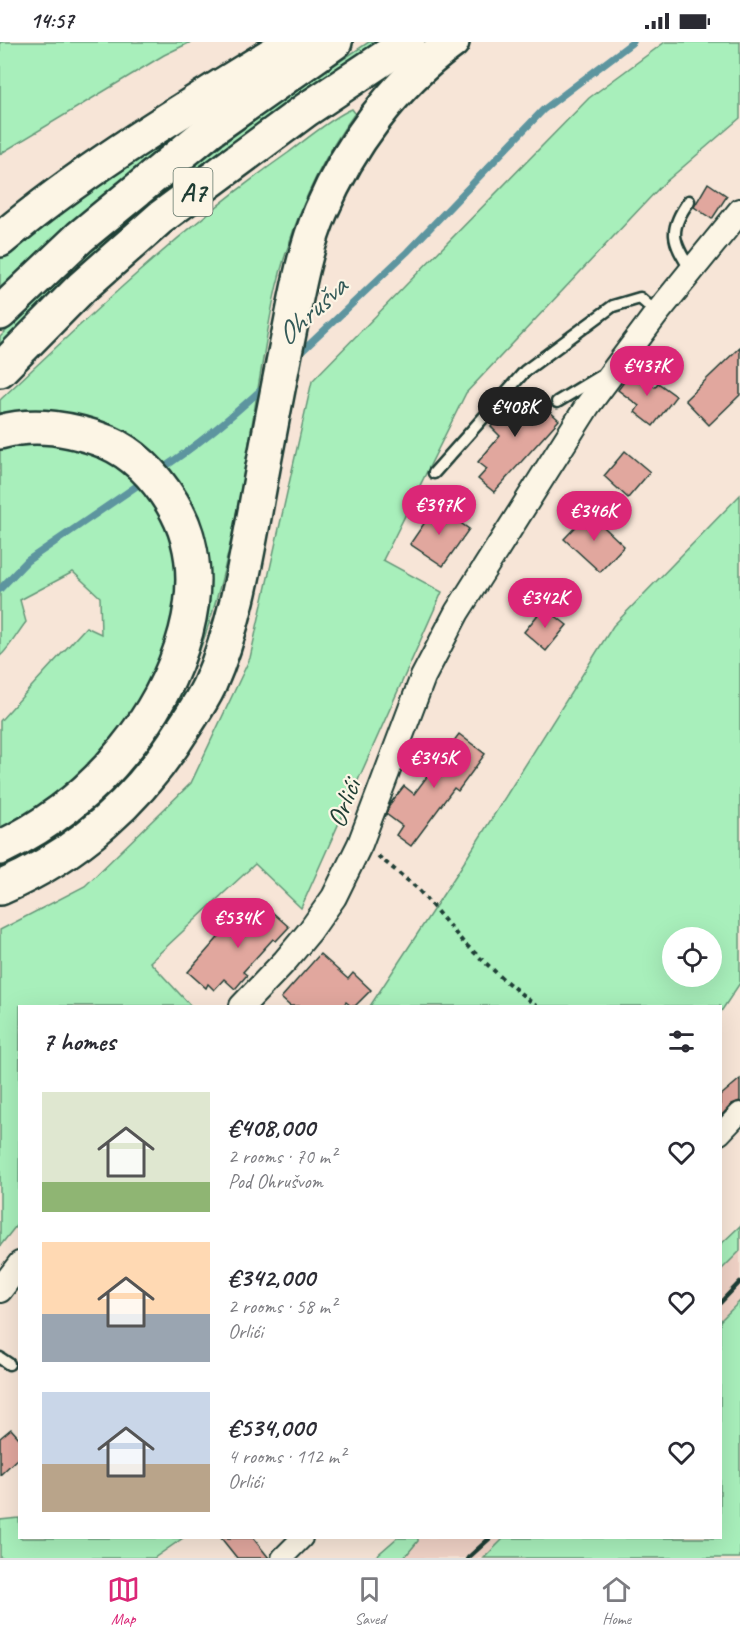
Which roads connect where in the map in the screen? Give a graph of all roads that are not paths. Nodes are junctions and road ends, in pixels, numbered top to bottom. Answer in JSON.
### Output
{"nodes":[{"id":1,"x":292,"y":42,"type":"edge"},
{"id":2,"x":336,"y":42,"type":"edge"},
{"id":3,"x":408,"y":42,"type":"edge"},
{"id":4,"x":452,"y":42,"type":"edge"},
{"id":5,"x":689,"y":201,"type":"dead end"},
{"id":6,"x":739,"y":210,"type":"edge"},
{"id":7,"x":0,"y":240,"type":"edge"},
{"id":8,"x":691,"y":270,"type":"junction"},
{"id":9,"x":0,"y":313,"type":"edge"},
{"id":10,"x":657,"y":313,"type":"junction"},
{"id":11,"x":615,"y":368,"type":"junction"},
{"id":12,"x":0,"y":370,"type":"edge"},
{"id":13,"x":557,"y":402,"type":"dead end"},
{"id":14,"x":3,"y":432,"type":"edge"},
{"id":15,"x":434,"y":473,"type":"dead end"},
{"id":16,"x":0,"y":848,"type":"edge"},
{"id":17,"x":0,"y":888,"type":"edge"},
{"id":18,"x":243,"y":1005,"type":"edge"},
{"id":19,"x":740,"y":1113,"type":"edge"},
{"id":20,"x":722,"y":1132,"type":"edge"},
{"id":21,"x":18,"y":1267,"type":"edge"},
{"id":22,"x":0,"y":1290,"type":"edge"},
{"id":23,"x":301,"y":1539,"type":"edge"},
{"id":24,"x":282,"y":1558,"type":"edge"}],
"edges":[{"from":1,"to":7,"type":"highway"},
{"from":2,"to":9,"type":"highway","number":"A7"},
{"from":3,"to":12,"type":"highway","number":"A7"},
{"from":4,"to":17,"type":"highway"},
{"from":5,"to":8,"type":"lane"},
{"from":6,"to":8,"type":"street","name":"Orlići"},
{"from":8,"to":10,"type":"street","name":"Orlići"},
{"from":10,"to":11,"type":"street","name":"Orlići"},
{"from":10,"to":15,"type":"lane"},
{"from":11,"to":13,"type":"lane"},
{"from":11,"to":18,"type":"street","name":"Orlići"},
{"from":14,"to":16,"type":"highway"},
{"from":19,"to":20,"type":"street"},
{"from":21,"to":22,"type":"street"},
{"from":23,"to":24,"type":"street"}]}
